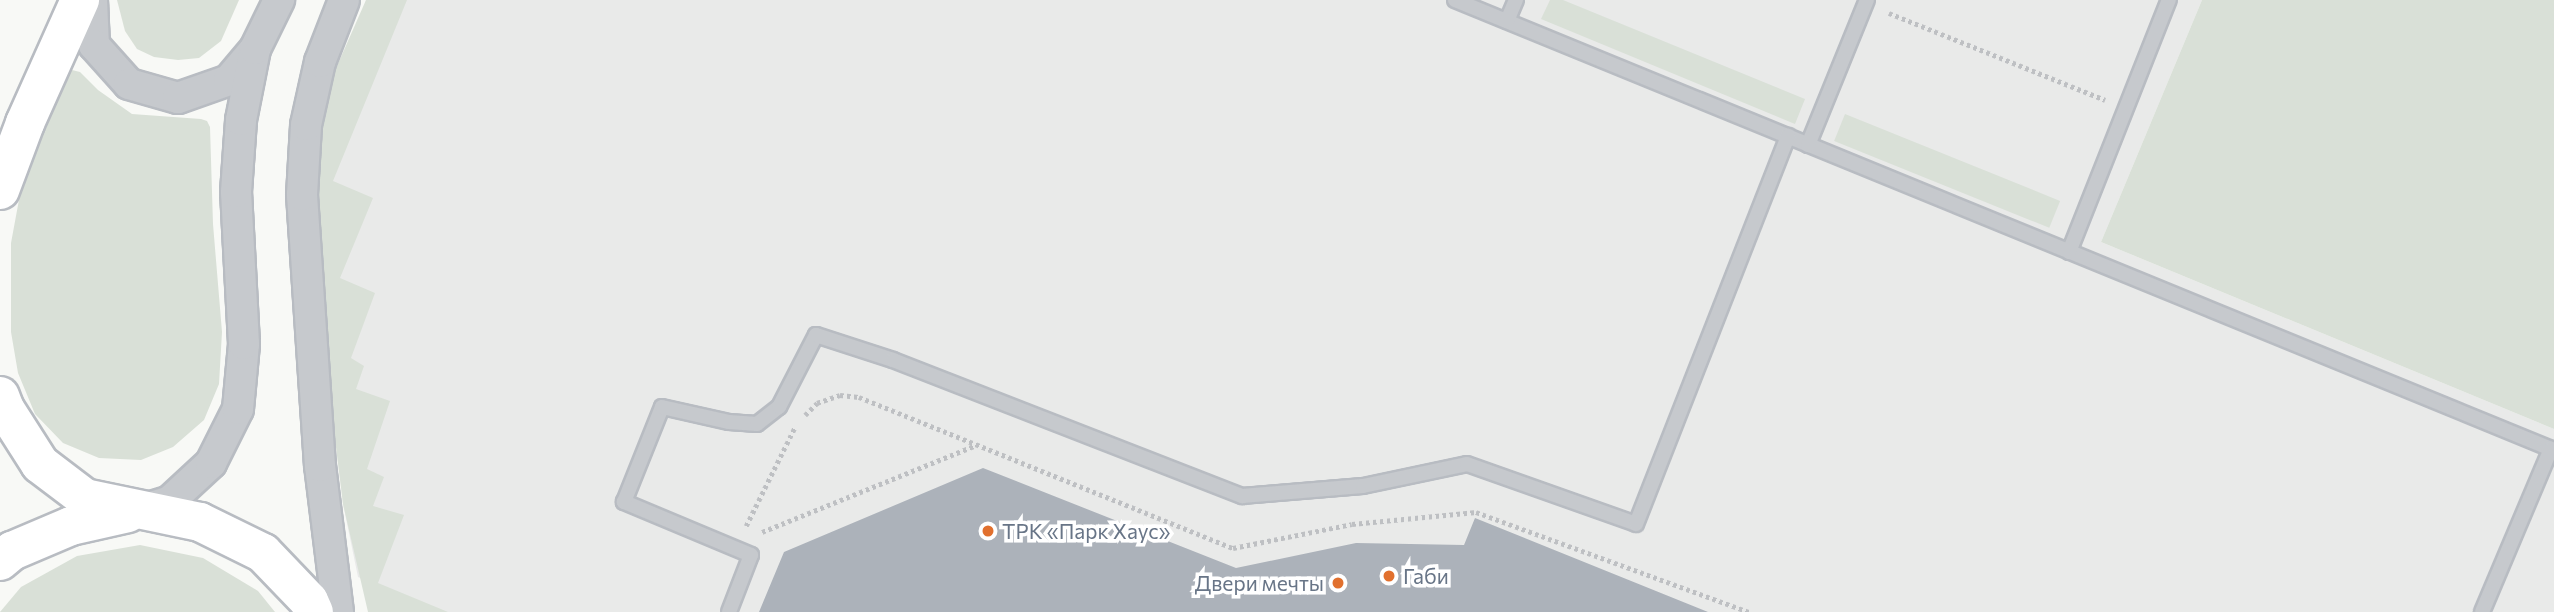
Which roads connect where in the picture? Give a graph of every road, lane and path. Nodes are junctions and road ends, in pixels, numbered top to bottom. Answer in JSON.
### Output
{"nodes":[{"id":1,"x":80,"y":0,"type":"edge"},
{"id":2,"x":92,"y":0,"type":"edge"},
{"id":3,"x":279,"y":0,"type":"edge"},
{"id":4,"x":344,"y":0,"type":"edge"},
{"id":5,"x":1455,"y":0,"type":"edge"},
{"id":6,"x":1516,"y":0,"type":"edge"},
{"id":7,"x":2169,"y":0,"type":"edge"},
{"id":8,"x":1866,"y":2,"type":"edge"},
{"id":9,"x":1507,"y":21,"type":"junction"},
{"id":10,"x":255,"y":49,"type":"junction"},
{"id":11,"x":2125,"y":108,"type":"junction"},
{"id":12,"x":1788,"y":136,"type":"junction"},
{"id":13,"x":1808,"y":145,"type":"junction"},
{"id":14,"x":0,"y":190,"type":"edge"},
{"id":15,"x":2069,"y":251,"type":"junction"},
{"id":16,"x":0,"y":396,"type":"edge"},
{"id":17,"x":975,"y":446,"type":"junction"},
{"id":18,"x":2553,"y":449,"type":"edge"},
{"id":19,"x":137,"y":511,"type":"junction"},
{"id":20,"x":736,"y":545,"type":"junction"},
{"id":21,"x":0,"y":561,"type":"edge"},
{"id":22,"x":314,"y":612,"type":"edge"},
{"id":23,"x":338,"y":612,"type":"edge"},
{"id":24,"x":729,"y":612,"type":"edge"},
{"id":25,"x":1749,"y":612,"type":"edge"},
{"id":26,"x":2482,"y":612,"type":"edge"}],
"edges":[{"from":1,"to":14,"type":"main road"},
{"from":2,"to":10,"type":"street"},
{"from":3,"to":10,"type":"street"},
{"from":4,"to":23,"type":"street"},
{"from":5,"to":9,"type":"lane"},
{"from":6,"to":9,"type":"lane"},
{"from":7,"to":11,"type":"lane"},
{"from":8,"to":11,"type":"path"},
{"from":8,"to":13,"type":"lane"},
{"from":9,"to":12,"type":"lane"},
{"from":10,"to":19,"type":"street"},
{"from":11,"to":15,"type":"lane"},
{"from":12,"to":13,"type":"lane"},
{"from":12,"to":20,"type":"lane"},
{"from":13,"to":15,"type":"lane"},
{"from":15,"to":18,"type":"lane"},
{"from":16,"to":19,"type":"main road"},
{"from":17,"to":20,"type":"path"},
{"from":17,"to":20,"type":"path"},
{"from":17,"to":25,"type":"path"},
{"from":18,"to":26,"type":"lane"},
{"from":19,"to":21,"type":"main road"},
{"from":19,"to":22,"type":"main road"},
{"from":20,"to":24,"type":"lane"}]}
